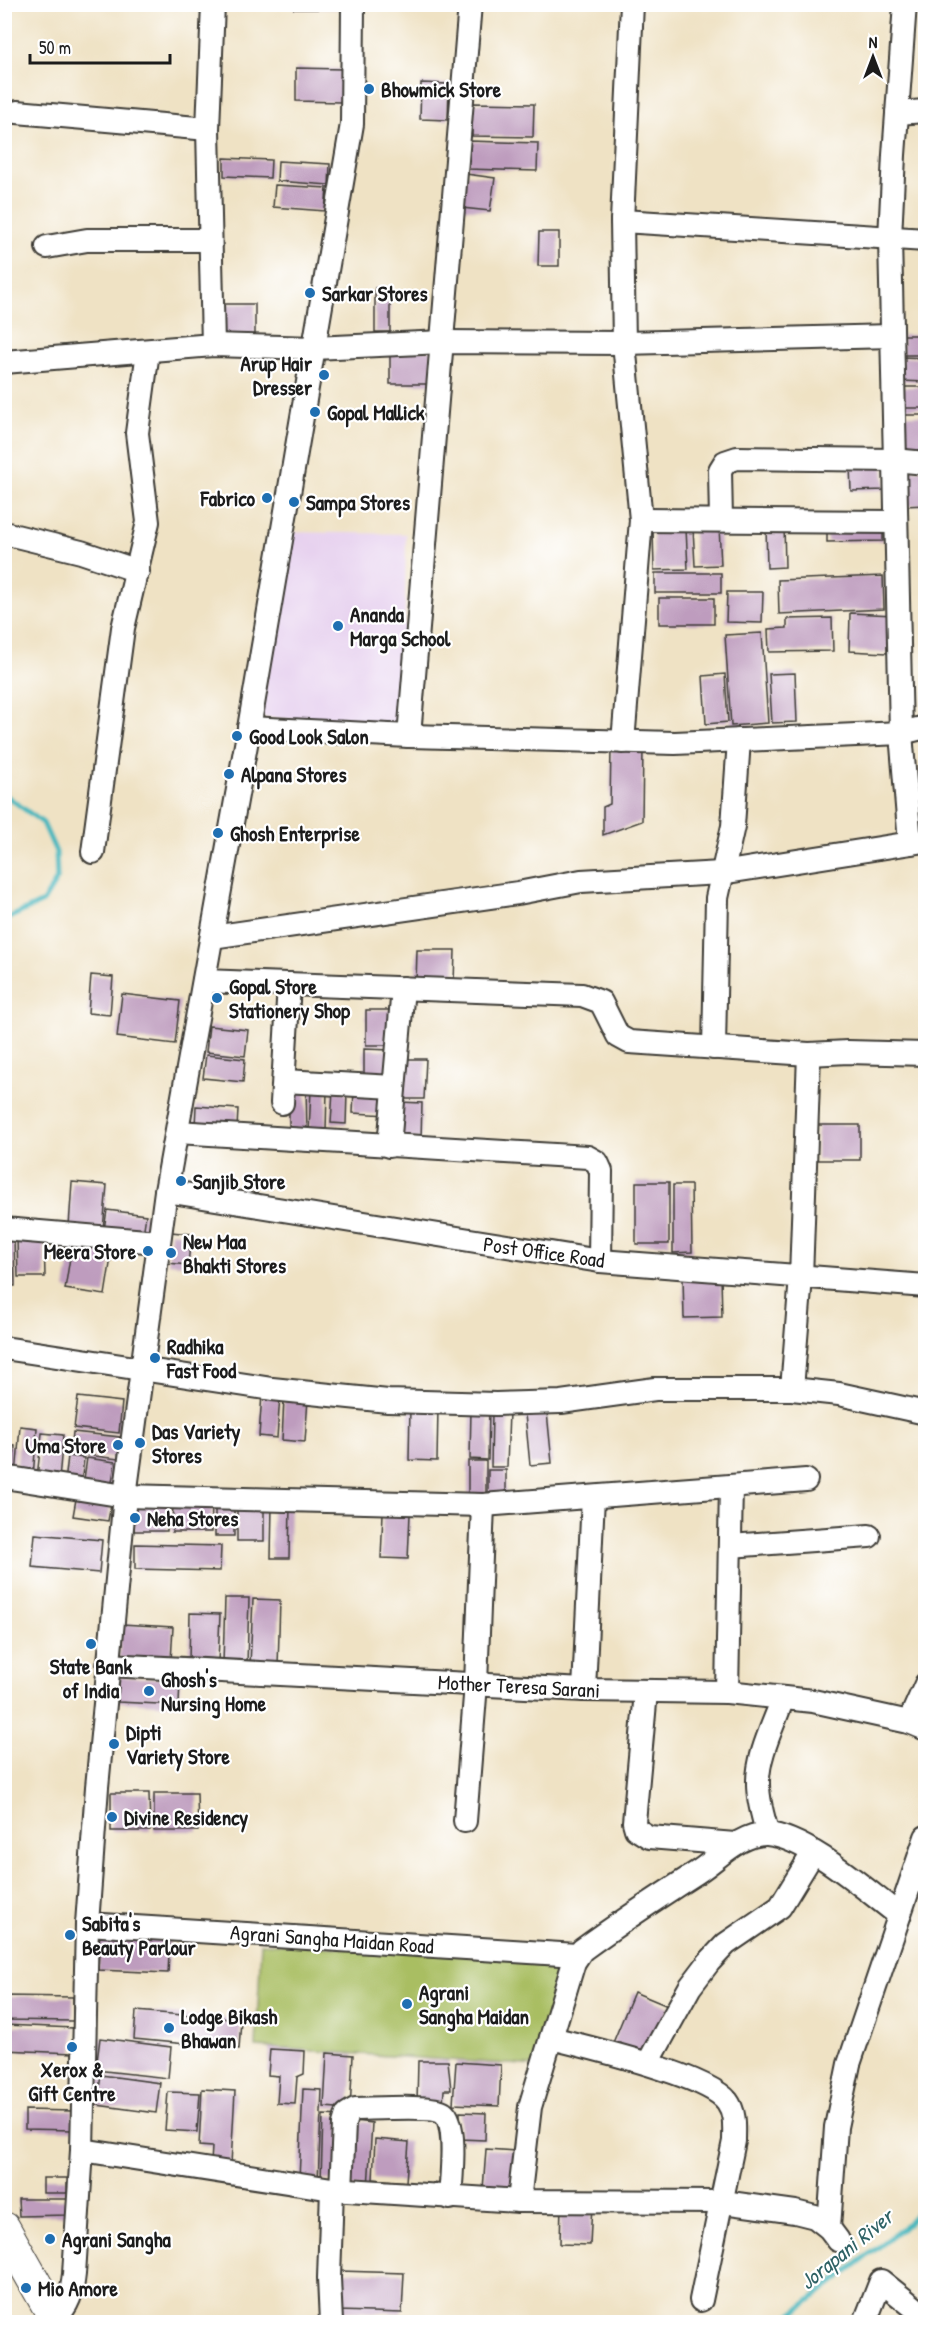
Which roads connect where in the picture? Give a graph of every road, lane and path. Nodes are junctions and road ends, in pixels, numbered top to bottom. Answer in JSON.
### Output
{"nodes":[{"id":1,"x":213,"y":4,"type":"edge"},
{"id":2,"x":353,"y":4,"type":"edge"},
{"id":3,"x":470,"y":4,"type":"edge"},
{"id":4,"x":632,"y":4,"type":"edge"},
{"id":5,"x":905,"y":4,"type":"edge"},
{"id":6,"x":926,"y":111,"type":"edge"},
{"id":7,"x":17,"y":112,"type":"dead end"},
{"id":8,"x":897,"y":113,"type":"junction"},
{"id":9,"x":208,"y":129,"type":"junction"},
{"id":10,"x":622,"y":221,"type":"junction"},
{"id":11,"x":890,"y":238,"type":"junction"},
{"id":12,"x":209,"y":240,"type":"junction"},
{"id":13,"x":926,"y":240,"type":"edge"},
{"id":14,"x":47,"y":247,"type":"dead end"},
{"id":15,"x":892,"y":336,"type":"junction"},
{"id":16,"x":442,"y":342,"type":"junction"},
{"id":17,"x":624,"y":344,"type":"junction"},
{"id":18,"x":213,"y":345,"type":"junction"},
{"id":19,"x":314,"y":348,"type":"junction"},
{"id":20,"x":147,"y":351,"type":"junction"},
{"id":21,"x":4,"y":362,"type":"edge"},
{"id":22,"x":894,"y":460,"type":"junction"},
{"id":23,"x":926,"y":463,"type":"edge"},
{"id":24,"x":641,"y":520,"type":"junction"},
{"id":25,"x":721,"y":520,"type":"junction"},
{"id":26,"x":896,"y":522,"type":"junction"},
{"id":27,"x":4,"y":533,"type":"edge"},
{"id":28,"x":138,"y":571,"type":"junction"},
{"id":29,"x":926,"y":727,"type":"edge"},
{"id":30,"x":249,"y":728,"type":"junction"},
{"id":31,"x":901,"y":733,"type":"junction"},
{"id":32,"x":409,"y":736,"type":"junction"},
{"id":33,"x":739,"y":740,"type":"junction"},
{"id":34,"x":623,"y":742,"type":"junction"},
{"id":35,"x":918,"y":842,"type":"edge"},
{"id":36,"x":93,"y":852,"type":"dead end"},
{"id":37,"x":721,"y":873,"type":"junction"},
{"id":38,"x":212,"y":937,"type":"junction"},
{"id":39,"x":204,"y":981,"type":"junction"},
{"id":40,"x":289,"y":984,"type":"junction"},
{"id":41,"x":403,"y":988,"type":"junction"},
{"id":42,"x":714,"y":1048,"type":"junction"},
{"id":43,"x":809,"y":1054,"type":"junction"},
{"id":44,"x":926,"y":1054,"type":"edge"},
{"id":45,"x":394,"y":1087,"type":"junction"},
{"id":46,"x":177,"y":1132,"type":"junction"},
{"id":47,"x":389,"y":1146,"type":"junction"},
{"id":48,"x":166,"y":1191,"type":"junction"},
{"id":49,"x":4,"y":1228,"type":"edge"},
{"id":50,"x":158,"y":1242,"type":"junction"},
{"id":51,"x":600,"y":1261,"type":"junction"},
{"id":52,"x":801,"y":1276,"type":"junction"},
{"id":53,"x":926,"y":1286,"type":"edge"},
{"id":54,"x":4,"y":1348,"type":"edge"},
{"id":55,"x":142,"y":1368,"type":"junction"},
{"id":56,"x":792,"y":1389,"type":"junction"},
{"id":57,"x":926,"y":1413,"type":"edge"},
{"id":58,"x":4,"y":1477,"type":"edge"},
{"id":59,"x":806,"y":1480,"type":"dead end"},
{"id":60,"x":731,"y":1486,"type":"junction"},
{"id":61,"x":125,"y":1496,"type":"junction"},
{"id":62,"x":593,"y":1497,"type":"junction"},
{"id":63,"x":483,"y":1505,"type":"junction"},
{"id":64,"x":869,"y":1536,"type":"dead end"},
{"id":65,"x":730,"y":1546,"type":"junction"},
{"id":66,"x":108,"y":1665,"type":"junction"},
{"id":67,"x":476,"y":1684,"type":"junction"},
{"id":68,"x":926,"y":1684,"type":"edge"},
{"id":69,"x":584,"y":1690,"type":"junction"},
{"id":70,"x":646,"y":1692,"type":"junction"},
{"id":71,"x":727,"y":1692,"type":"junction"},
{"id":72,"x":783,"y":1698,"type":"junction"},
{"id":73,"x":917,"y":1726,"type":"edge"},
{"id":74,"x":465,"y":1821,"type":"dead end"},
{"id":75,"x":768,"y":1834,"type":"junction"},
{"id":76,"x":926,"y":1837,"type":"edge"},
{"id":77,"x":735,"y":1844,"type":"junction"},
{"id":78,"x":813,"y":1853,"type":"junction"},
{"id":79,"x":917,"y":1888,"type":"edge"},
{"id":80,"x":899,"y":1916,"type":"junction"},
{"id":81,"x":87,"y":1924,"type":"junction"},
{"id":82,"x":577,"y":1955,"type":"junction"},
{"id":83,"x":551,"y":2037,"type":"junction"},
{"id":84,"x":648,"y":2063,"type":"junction"},
{"id":85,"x":82,"y":2150,"type":"junction"},
{"id":86,"x":337,"y":2189,"type":"junction"},
{"id":87,"x":450,"y":2198,"type":"junction"},
{"id":88,"x":519,"y":2201,"type":"junction"},
{"id":89,"x":723,"y":2202,"type":"junction"},
{"id":90,"x":4,"y":2228,"type":"edge"},
{"id":91,"x":701,"y":2300,"type":"dead end"},
{"id":92,"x":926,"y":2317,"type":"edge"},
{"id":93,"x":56,"y":2320,"type":"edge"},
{"id":94,"x":330,"y":2322,"type":"edge"},
{"id":95,"x":865,"y":2322,"type":"edge"}],
"edges":[{"from":1,"to":9,"type":"street"},
{"from":2,"to":19,"type":"street"},
{"from":3,"to":16,"type":"street"},
{"from":4,"to":10,"type":"street"},
{"from":5,"to":8,"type":"street"},
{"from":6,"to":8,"type":"street"},
{"from":7,"to":9,"type":"street"},
{"from":8,"to":11,"type":"street"},
{"from":9,"to":12,"type":"street"},
{"from":10,"to":11,"type":"street"},
{"from":10,"to":17,"type":"street"},
{"from":11,"to":13,"type":"street"},
{"from":11,"to":15,"type":"street"},
{"from":12,"to":14,"type":"street"},
{"from":12,"to":18,"type":"street"},
{"from":15,"to":17,"type":"street"},
{"from":15,"to":22,"type":"street"},
{"from":16,"to":17,"type":"street"},
{"from":16,"to":19,"type":"street"},
{"from":16,"to":32,"type":"street"},
{"from":17,"to":24,"type":"street"},
{"from":18,"to":19,"type":"street"},
{"from":18,"to":20,"type":"street"},
{"from":19,"to":30,"type":"street"},
{"from":20,"to":21,"type":"street"},
{"from":20,"to":28,"type":"street"},
{"from":22,"to":23,"type":"street"},
{"from":22,"to":25,"type":"street"},
{"from":22,"to":26,"type":"street"},
{"from":24,"to":25,"type":"street"},
{"from":24,"to":34,"type":"street"},
{"from":25,"to":26,"type":"street"},
{"from":26,"to":31,"type":"street"},
{"from":27,"to":28,"type":"street"},
{"from":28,"to":36,"type":"street"},
{"from":29,"to":31,"type":"street"},
{"from":30,"to":32,"type":"street"},
{"from":30,"to":38,"type":"street"},
{"from":31,"to":33,"type":"street"},
{"from":31,"to":35,"type":"street"},
{"from":32,"to":34,"type":"street"},
{"from":33,"to":34,"type":"street"},
{"from":33,"to":37,"type":"street"},
{"from":35,"to":37,"type":"street"},
{"from":37,"to":38,"type":"street"},
{"from":37,"to":42,"type":"street"},
{"from":38,"to":39,"type":"street"},
{"from":39,"to":40,"type":"street"},
{"from":39,"to":46,"type":"street"},
{"from":40,"to":41,"type":"street"},
{"from":40,"to":45,"type":"street"},
{"from":41,"to":42,"type":"street"},
{"from":41,"to":45,"type":"street"},
{"from":42,"to":43,"type":"street"},
{"from":43,"to":44,"type":"street"},
{"from":43,"to":52,"type":"street"},
{"from":45,"to":47,"type":"street"},
{"from":46,"to":47,"type":"street"},
{"from":46,"to":48,"type":"street"},
{"from":47,"to":51,"type":"street"},
{"from":48,"to":50,"type":"street"},
{"from":48,"to":51,"type":"street","name":"Post Office Road"},
{"from":49,"to":50,"type":"street"},
{"from":50,"to":55,"type":"street"},
{"from":51,"to":52,"type":"street","name":"Post Office Road"},
{"from":52,"to":53,"type":"street","name":"Post Office Road"},
{"from":52,"to":56,"type":"street"},
{"from":54,"to":55,"type":"street"},
{"from":55,"to":56,"type":"street"},
{"from":55,"to":61,"type":"street"},
{"from":56,"to":57,"type":"street"},
{"from":58,"to":61,"type":"street"},
{"from":59,"to":60,"type":"street"},
{"from":60,"to":62,"type":"street"},
{"from":60,"to":65,"type":"street"},
{"from":61,"to":63,"type":"street"},
{"from":61,"to":66,"type":"street"},
{"from":62,"to":63,"type":"street"},
{"from":62,"to":69,"type":"street"},
{"from":63,"to":67,"type":"street"},
{"from":64,"to":65,"type":"street"},
{"from":65,"to":71,"type":"street"},
{"from":66,"to":67,"type":"street","name":"Mother Teresa Sarani"},
{"from":66,"to":81,"type":"street"},
{"from":67,"to":69,"type":"street","name":"Mother Teresa Sarani"},
{"from":67,"to":74,"type":"street"},
{"from":68,"to":73,"type":"street"},
{"from":69,"to":70,"type":"street","name":"Mother Teresa Sarani"},
{"from":70,"to":71,"type":"street","name":"Mother Teresa Sarani"},
{"from":70,"to":77,"type":"street"},
{"from":71,"to":72,"type":"street","name":"Mother Teresa Sarani"},
{"from":72,"to":73,"type":"street","name":"Mother Teresa Sarani"},
{"from":72,"to":75,"type":"street"},
{"from":75,"to":77,"type":"street"},
{"from":75,"to":78,"type":"street"},
{"from":76,"to":79,"type":"street"},
{"from":77,"to":82,"type":"street"},
{"from":78,"to":80,"type":"street"},
{"from":78,"to":84,"type":"street"},
{"from":79,"to":80,"type":"street"},
{"from":80,"to":89,"type":"street"},
{"from":81,"to":82,"type":"street","name":"Agrani Sangha Maidan Road"},
{"from":81,"to":85,"type":"street"},
{"from":82,"to":83,"type":"street"},
{"from":83,"to":84,"type":"street"},
{"from":83,"to":88,"type":"street"},
{"from":84,"to":89,"type":"street"},
{"from":85,"to":86,"type":"street"},
{"from":85,"to":93,"type":"street"},
{"from":86,"to":87,"type":"street"},
{"from":86,"to":87,"type":"street"},
{"from":86,"to":94,"type":"street"},
{"from":87,"to":88,"type":"street"},
{"from":88,"to":89,"type":"street"},
{"from":89,"to":91,"type":"street"},
{"from":90,"to":93,"type":"main road"},
{"from":92,"to":95,"type":"street"}]}
